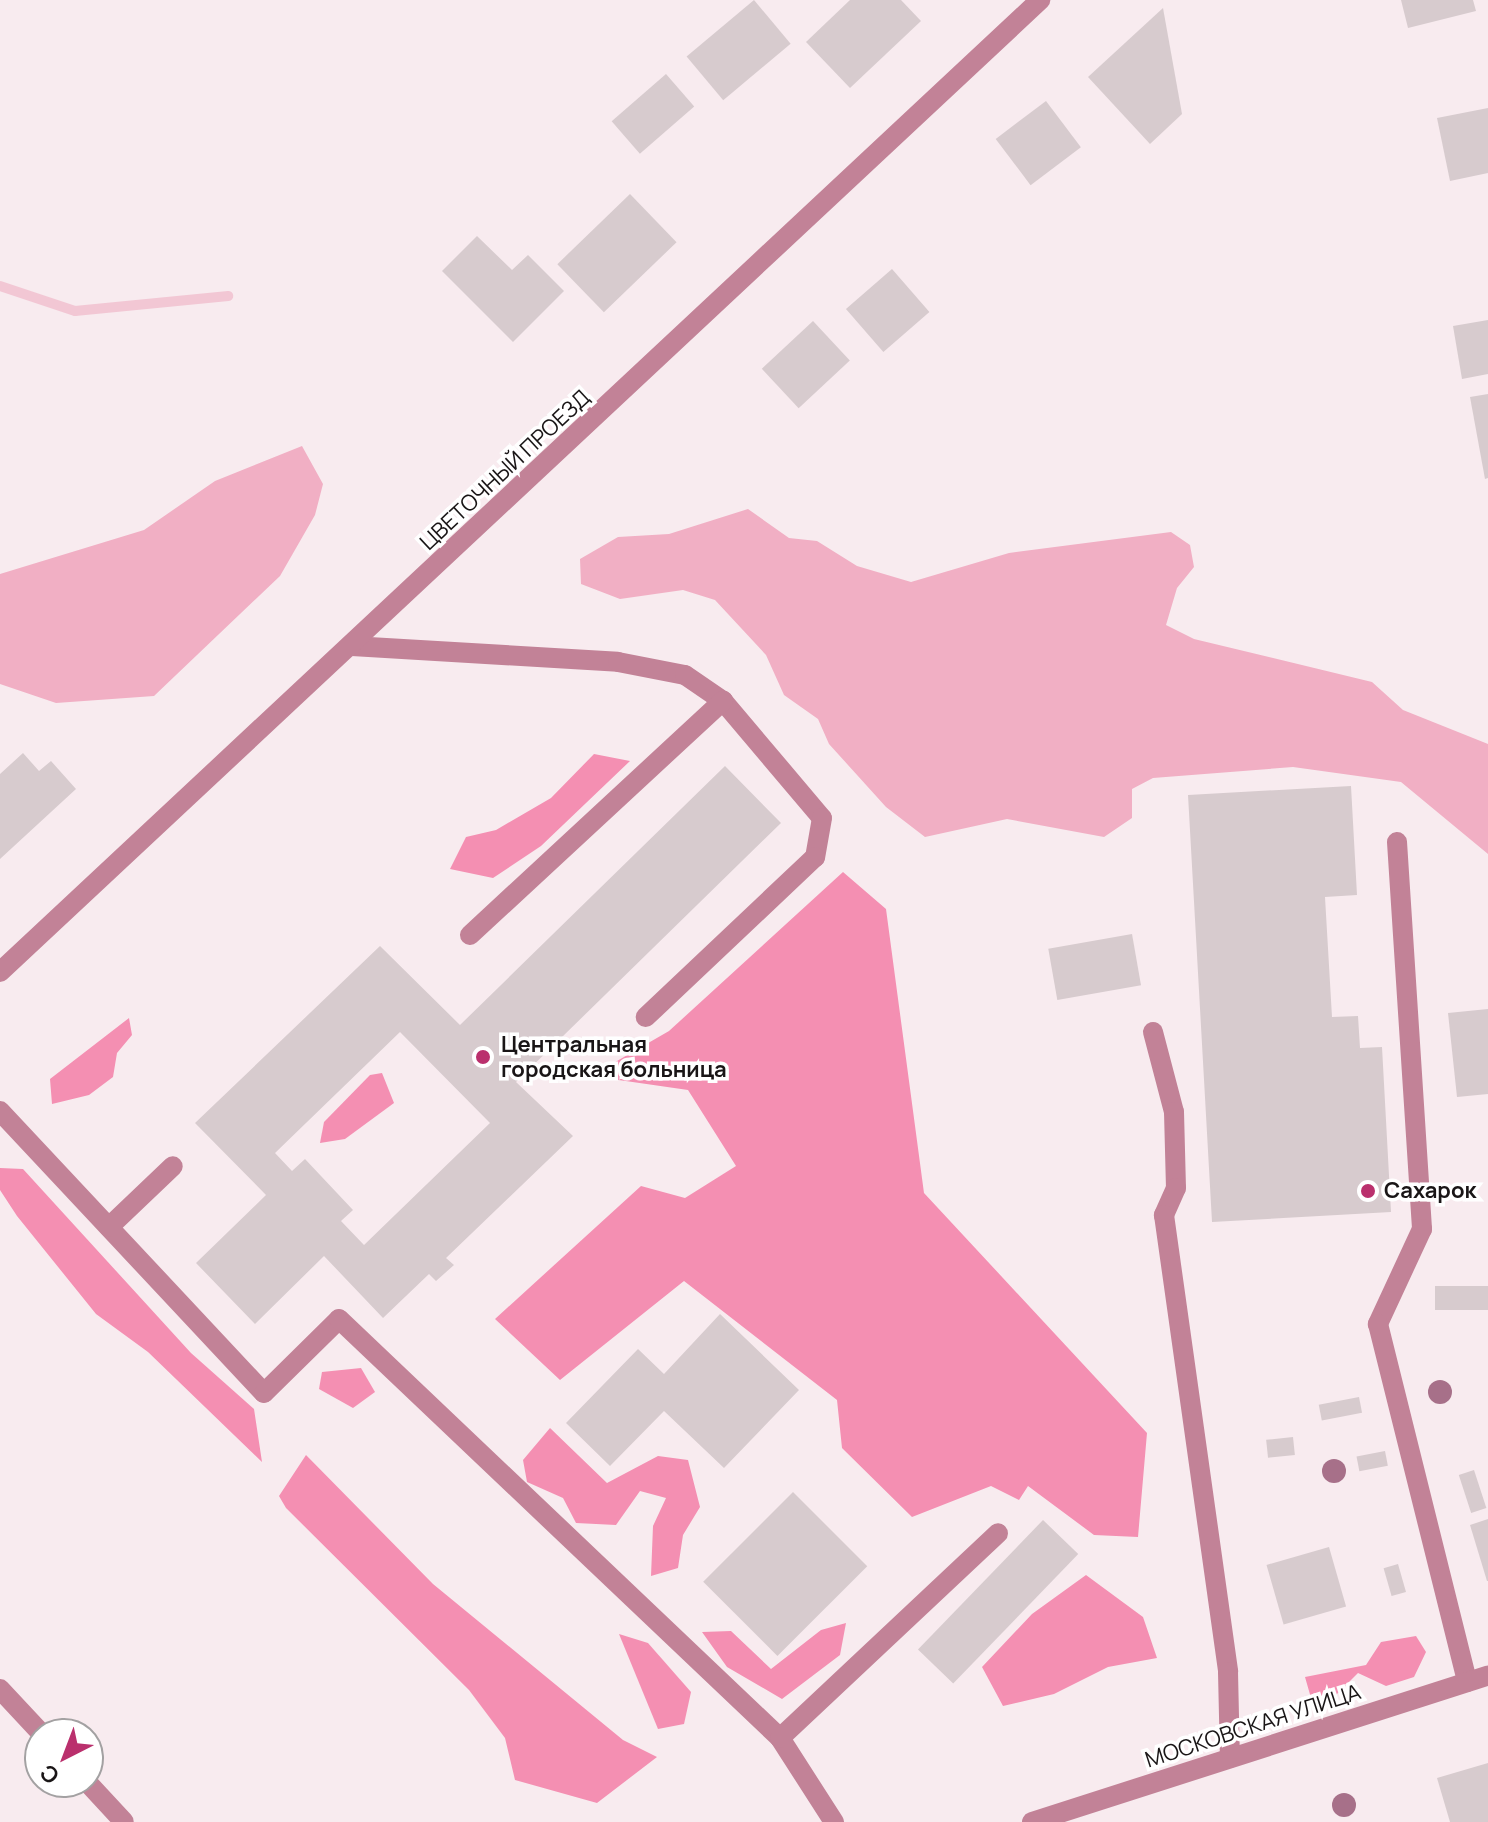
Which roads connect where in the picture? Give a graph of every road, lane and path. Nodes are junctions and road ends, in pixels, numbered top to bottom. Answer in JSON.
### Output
{"nodes":[{"id":1,"x":1040,"y":0,"type":"edge"},
{"id":2,"x":352,"y":646,"type":"junction"},
{"id":3,"x":723,"y":701,"type":"junction"},
{"id":4,"x":1397,"y":842,"type":"dead end"},
{"id":5,"x":470,"y":935,"type":"dead end"},
{"id":6,"x":0,"y":972,"type":"edge"},
{"id":7,"x":646,"y":1017,"type":"dead end"},
{"id":8,"x":1153,"y":1032,"type":"dead end"},
{"id":9,"x":0,"y":1111,"type":"edge"},
{"id":10,"x":173,"y":1166,"type":"dead end"},
{"id":11,"x":109,"y":1227,"type":"junction"},
{"id":12,"x":998,"y":1533,"type":"dead end"},
{"id":13,"x":1488,"y":1676,"type":"edge"},
{"id":14,"x":1467,"y":1682,"type":"junction"},
{"id":15,"x":3,"y":1697,"type":"edge"},
{"id":16,"x":25,"y":1718,"type":"edge"},
{"id":17,"x":780,"y":1738,"type":"junction"},
{"id":18,"x":1230,"y":1758,"type":"junction"},
{"id":19,"x":102,"y":1798,"type":"edge"},
{"id":20,"x":124,"y":1822,"type":"edge"},
{"id":21,"x":834,"y":1822,"type":"edge"},
{"id":22,"x":1032,"y":1822,"type":"edge"}],
"edges":[{"from":1,"to":2,"type":"street","name":"ЦВЕТОЧНЫЙ ПРОЕЗД"},
{"from":2,"to":3,"type":"street"},
{"from":2,"to":6,"type":"street","name":"ЦВЕТОЧНЫЙ ПРОЕЗД"},
{"from":3,"to":5,"type":"street"},
{"from":3,"to":7,"type":"street"},
{"from":4,"to":14,"type":"street"},
{"from":8,"to":18,"type":"street"},
{"from":9,"to":11,"type":"street"},
{"from":10,"to":11,"type":"street"},
{"from":11,"to":17,"type":"street"},
{"from":12,"to":17,"type":"street"},
{"from":13,"to":14,"type":"street","name":"МОСКОВСКАЯ УЛИЦА"},
{"from":14,"to":18,"type":"street","name":"МОСКОВСКАЯ УЛИЦА"},
{"from":15,"to":16,"type":"street"},
{"from":17,"to":21,"type":"street"},
{"from":18,"to":22,"type":"street","name":"МОСКОВСКАЯ УЛИЦА"},
{"from":19,"to":20,"type":"street"}]}
